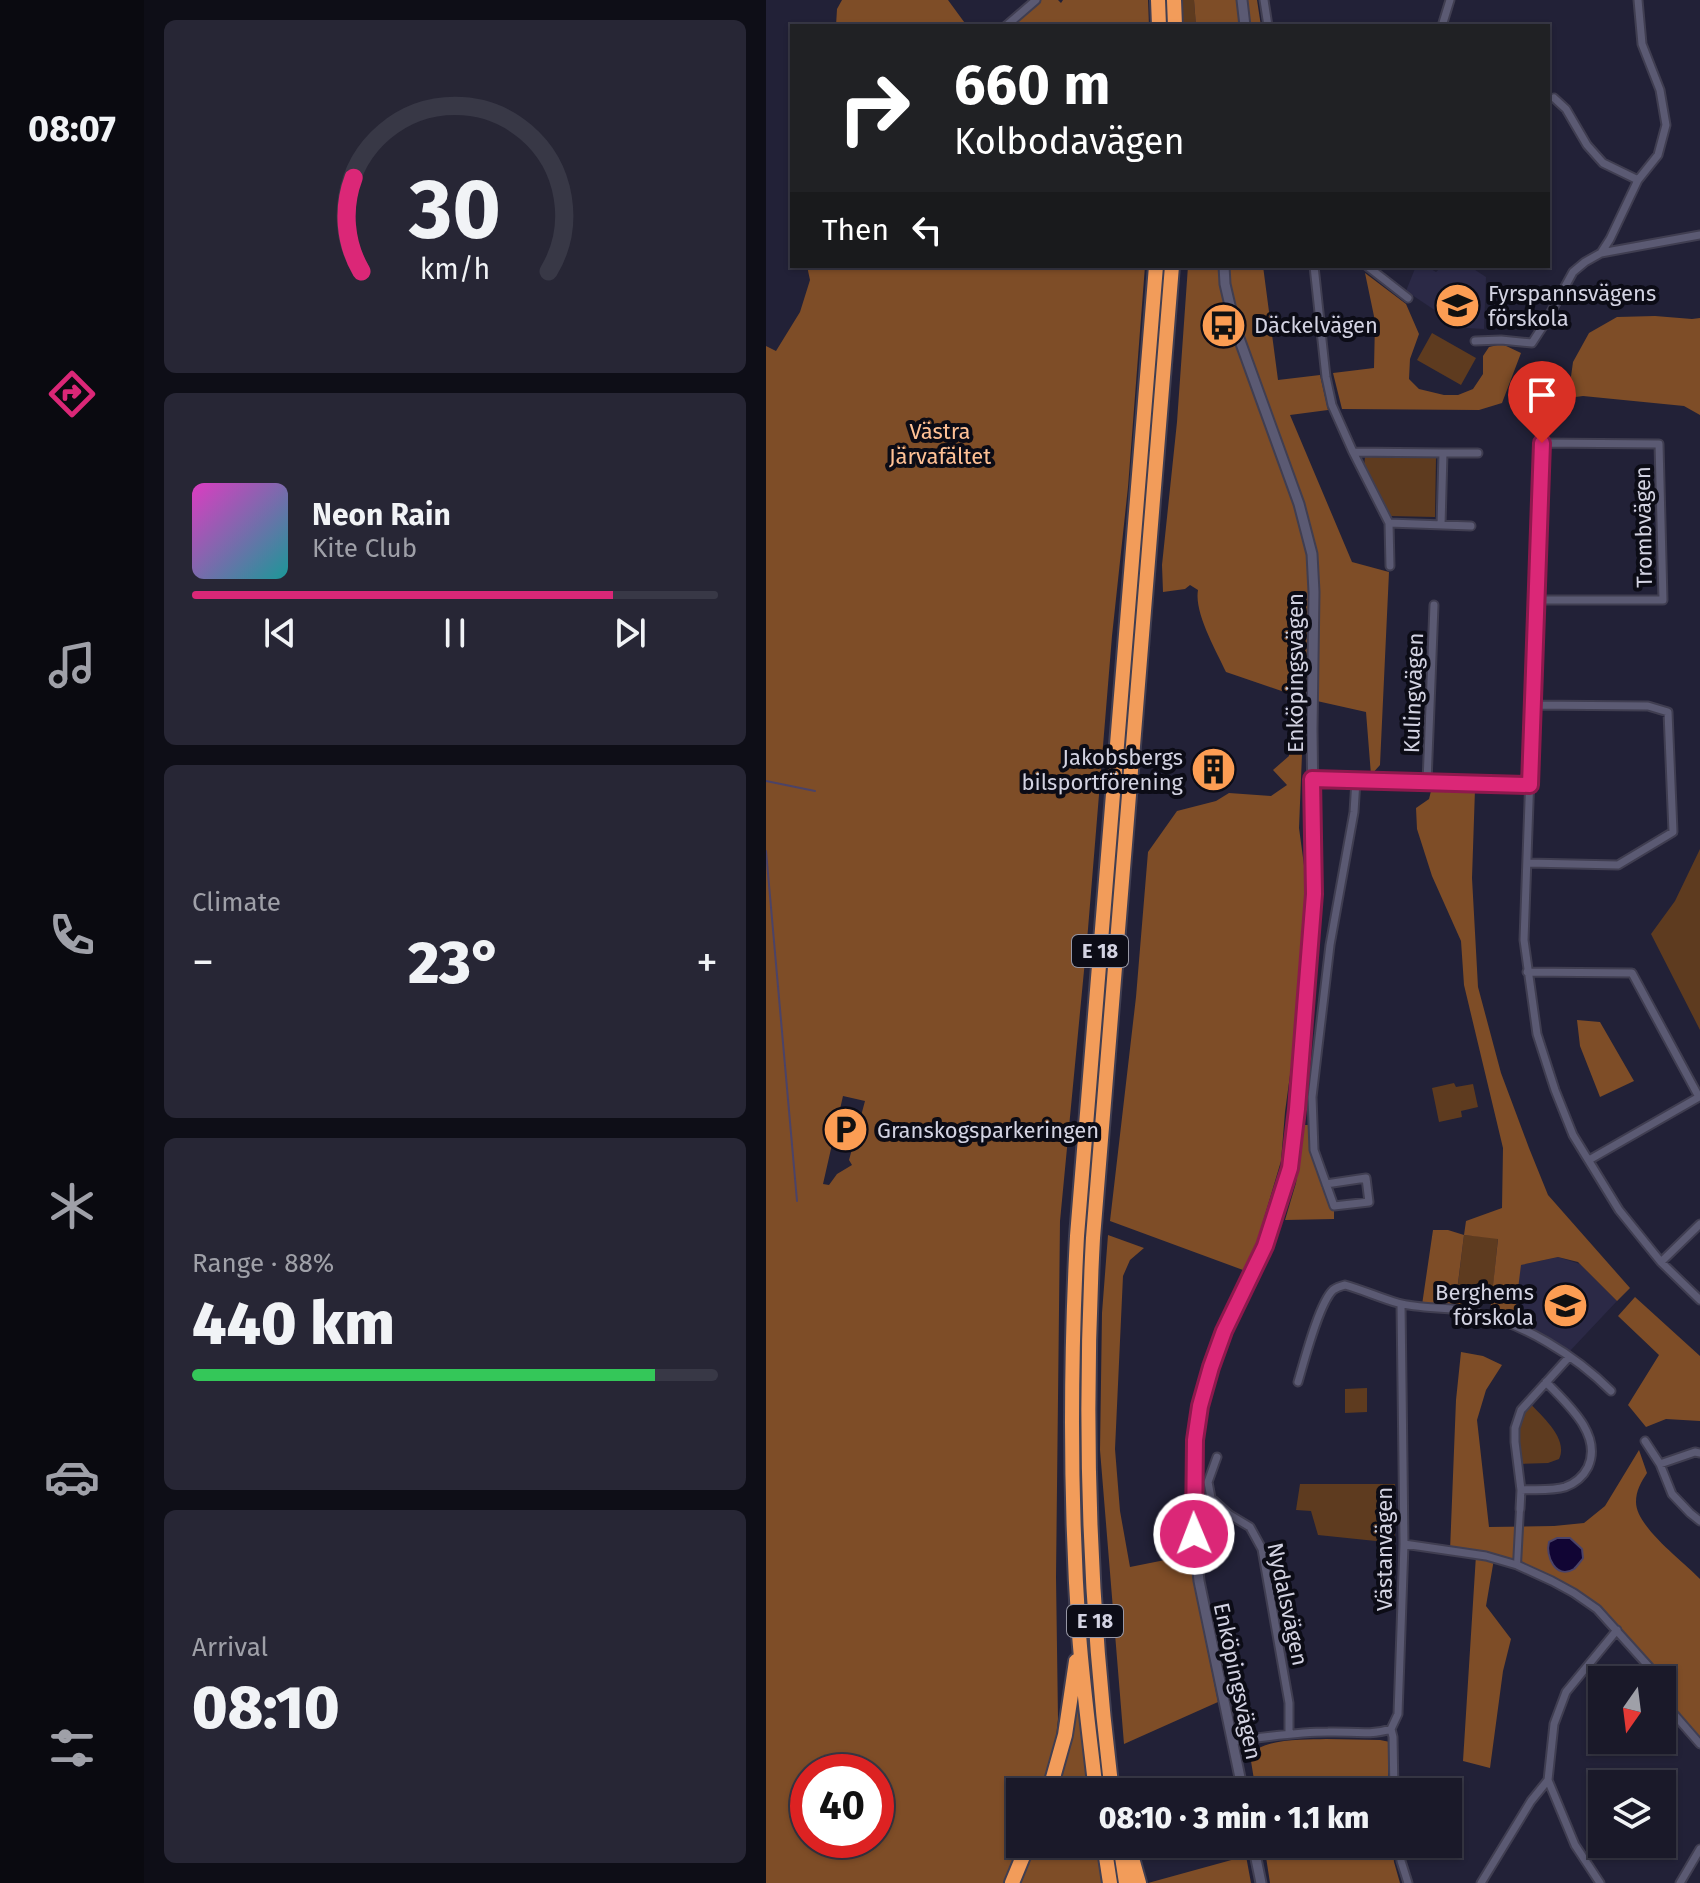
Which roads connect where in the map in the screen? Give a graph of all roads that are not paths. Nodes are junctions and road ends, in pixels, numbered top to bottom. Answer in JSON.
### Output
{"nodes":[{"id":1,"x":1036,"y":0,"type":"edge"},
{"id":2,"x":1158,"y":0,"type":"edge"},
{"id":3,"x":1174,"y":0,"type":"edge"},
{"id":4,"x":1242,"y":0,"type":"edge"},
{"id":5,"x":1264,"y":0,"type":"edge"},
{"id":6,"x":1450,"y":0,"type":"edge"},
{"id":7,"x":1638,"y":0,"type":"edge"},
{"id":8,"x":1008,"y":24,"type":"edge"},
{"id":9,"x":1159,"y":24,"type":"edge"},
{"id":10,"x":1175,"y":24,"type":"edge"},
{"id":11,"x":1245,"y":24,"type":"edge"},
{"id":12,"x":1268,"y":24,"type":"edge"},
{"id":13,"x":1443,"y":24,"type":"edge"},
{"id":14,"x":1554,"y":98,"type":"dead end"},
{"id":15,"x":1638,"y":180,"type":"junction"},
{"id":16,"x":1700,"y":235,"type":"edge"},
{"id":17,"x":1601,"y":253,"type":"junction"},
{"id":18,"x":1156,"y":268,"type":"edge"},
{"id":19,"x":1172,"y":268,"type":"edge"},
{"id":20,"x":1224,"y":268,"type":"edge"},
{"id":21,"x":1314,"y":268,"type":"edge"},
{"id":22,"x":1370,"y":268,"type":"edge"},
{"id":23,"x":1408,"y":298,"type":"dead end"},
{"id":24,"x":1475,"y":341,"type":"dead end"},
{"id":25,"x":1353,"y":452,"type":"junction"},
{"id":26,"x":1443,"y":453,"type":"junction"},
{"id":27,"x":1478,"y":453,"type":"dead end"},
{"id":28,"x":1389,"y":523,"type":"junction"},
{"id":29,"x":1441,"y":525,"type":"junction"},
{"id":30,"x":1471,"y":526,"type":"dead end"},
{"id":31,"x":1390,"y":566,"type":"dead end"},
{"id":32,"x":1537,"y":600,"type":"junction"},
{"id":33,"x":1434,"y":605,"type":"dead end"},
{"id":34,"x":1532,"y":705,"type":"junction"},
{"id":35,"x":1312,"y":779,"type":"junction"},
{"id":36,"x":1356,"y":780,"type":"junction"},
{"id":37,"x":1427,"y":782,"type":"junction"},
{"id":38,"x":1530,"y":785,"type":"junction"},
{"id":39,"x":1528,"y":863,"type":"junction"},
{"id":40,"x":1527,"y":972,"type":"junction"},
{"id":41,"x":1589,"y":1160,"type":"junction"},
{"id":42,"x":1326,"y":1184,"type":"junction"},
{"id":43,"x":1700,"y":1224,"type":"edge"},
{"id":44,"x":1661,"y":1262,"type":"junction"},
{"id":45,"x":1700,"y":1300,"type":"edge"},
{"id":46,"x":1401,"y":1304,"type":"junction"},
{"id":47,"x":1569,"y":1357,"type":"junction"},
{"id":48,"x":1298,"y":1382,"type":"dead end"},
{"id":49,"x":1546,"y":1382,"type":"junction"},
{"id":50,"x":1611,"y":1391,"type":"dead end"},
{"id":51,"x":1645,"y":1441,"type":"dead end"},
{"id":52,"x":1700,"y":1453,"type":"edge"},
{"id":53,"x":1217,"y":1457,"type":"dead end"},
{"id":54,"x":1660,"y":1464,"type":"junction"},
{"id":55,"x":1521,"y":1490,"type":"junction"},
{"id":56,"x":1520,"y":1509,"type":"joint"},
{"id":57,"x":1700,"y":1521,"type":"edge"},
{"id":58,"x":1404,"y":1544,"type":"junction"},
{"id":59,"x":1517,"y":1565,"type":"junction"},
{"id":60,"x":1617,"y":1630,"type":"junction"},
{"id":61,"x":1079,"y":1637,"type":"junction"},
{"id":62,"x":1648,"y":1666,"type":"edge"},
{"id":63,"x":1676,"y":1716,"type":"edge"},
{"id":64,"x":1391,"y":1729,"type":"junction"},
{"id":65,"x":1289,"y":1734,"type":"junction"},
{"id":66,"x":1234,"y":1741,"type":"junction"},
{"id":67,"x":1700,"y":1744,"type":"edge"},
{"id":68,"x":1053,"y":1778,"type":"edge"},
{"id":69,"x":1094,"y":1778,"type":"edge"},
{"id":70,"x":1111,"y":1778,"type":"edge"},
{"id":71,"x":1241,"y":1778,"type":"edge"},
{"id":72,"x":1394,"y":1778,"type":"edge"},
{"id":73,"x":1548,"y":1780,"type":"junction"},
{"id":74,"x":1700,"y":1849,"type":"edge"},
{"id":75,"x":1022,"y":1858,"type":"edge"},
{"id":76,"x":1106,"y":1858,"type":"edge"},
{"id":77,"x":1122,"y":1858,"type":"edge"},
{"id":78,"x":1132,"y":1858,"type":"edge"},
{"id":79,"x":1256,"y":1858,"type":"edge"},
{"id":80,"x":1401,"y":1858,"type":"edge"},
{"id":81,"x":1012,"y":1883,"type":"edge"},
{"id":82,"x":1110,"y":1883,"type":"edge"},
{"id":83,"x":1126,"y":1883,"type":"edge"},
{"id":84,"x":1139,"y":1883,"type":"edge"},
{"id":85,"x":1261,"y":1883,"type":"edge"},
{"id":86,"x":1408,"y":1883,"type":"edge"},
{"id":87,"x":1481,"y":1883,"type":"edge"},
{"id":88,"x":1600,"y":1883,"type":"edge"},
{"id":89,"x":1680,"y":1883,"type":"edge"}],
"edges":[{"from":1,"to":8,"type":"street"},
{"from":2,"to":9,"type":"highway"},
{"from":3,"to":10,"type":"highway"},
{"from":4,"to":11,"type":"street"},
{"from":5,"to":12,"type":"street"},
{"from":6,"to":13,"type":"street"},
{"from":7,"to":15,"type":"street"},
{"from":14,"to":15,"type":"street"},
{"from":15,"to":17,"type":"street"},
{"from":16,"to":17,"type":"street"},
{"from":17,"to":24,"type":"street"},
{"from":18,"to":61,"type":"highway","number":"E 18"},
{"from":19,"to":70,"type":"highway","number":"E 18"},
{"from":20,"to":35,"type":"street","name":"Enköpingsvägen"},
{"from":21,"to":25,"type":"street"},
{"from":22,"to":23,"type":"street"},
{"from":25,"to":26,"type":"street"},
{"from":25,"to":28,"type":"street"},
{"from":26,"to":27,"type":"street"},
{"from":26,"to":29,"type":"street"},
{"from":28,"to":29,"type":"street"},
{"from":28,"to":31,"type":"street"},
{"from":29,"to":30,"type":"street"},
{"from":32,"to":32,"type":"street","name":"Trombvägen"},
{"from":32,"to":34,"type":"street"},
{"from":33,"to":37,"type":"street","name":"Kulingvägen"},
{"from":34,"to":38,"type":"street"},
{"from":34,"to":39,"type":"street"},
{"from":35,"to":36,"type":"street"},
{"from":35,"to":66,"type":"street","name":"Enköpingsvägen"},
{"from":36,"to":37,"type":"street"},
{"from":36,"to":42,"type":"street"},
{"from":37,"to":38,"type":"street"},
{"from":38,"to":39,"type":"street"},
{"from":39,"to":40,"type":"street"},
{"from":40,"to":41,"type":"street"},
{"from":40,"to":41,"type":"street"},
{"from":41,"to":44,"type":"street"},
{"from":42,"to":42,"type":"street"},
{"from":43,"to":44,"type":"street"},
{"from":44,"to":45,"type":"street"},
{"from":46,"to":47,"type":"street"},
{"from":46,"to":48,"type":"street"},
{"from":46,"to":58,"type":"street","name":"Västanvägen"},
{"from":47,"to":49,"type":"street"},
{"from":47,"to":50,"type":"street"},
{"from":49,"to":55,"type":"street"},
{"from":49,"to":55,"type":"street"},
{"from":51,"to":54,"type":"street"},
{"from":52,"to":54,"type":"street"},
{"from":53,"to":65,"type":"street","name":"Nydalsvägen"},
{"from":54,"to":57,"type":"street"},
{"from":55,"to":56,"type":"street"},
{"from":56,"to":59,"type":"street"},
{"from":58,"to":59,"type":"street"},
{"from":58,"to":64,"type":"street","name":"Västanvägen"},
{"from":59,"to":60,"type":"street"},
{"from":60,"to":62,"type":"street"},
{"from":60,"to":73,"type":"street"},
{"from":61,"to":68,"type":"highway"},
{"from":61,"to":69,"type":"highway","number":"E 18"},
{"from":63,"to":67,"type":"street"},
{"from":64,"to":65,"type":"street"},
{"from":64,"to":72,"type":"street","name":"Västanvägen"},
{"from":65,"to":66,"type":"street"},
{"from":66,"to":71,"type":"street","name":"Enköpingsvägen"},
{"from":73,"to":87,"type":"street"},
{"from":73,"to":88,"type":"street"},
{"from":74,"to":89,"type":"street"},
{"from":75,"to":81,"type":"highway"},
{"from":76,"to":82,"type":"highway"},
{"from":77,"to":83,"type":"highway"},
{"from":78,"to":84,"type":"highway"},
{"from":79,"to":85,"type":"street"},
{"from":80,"to":86,"type":"street"}]}
